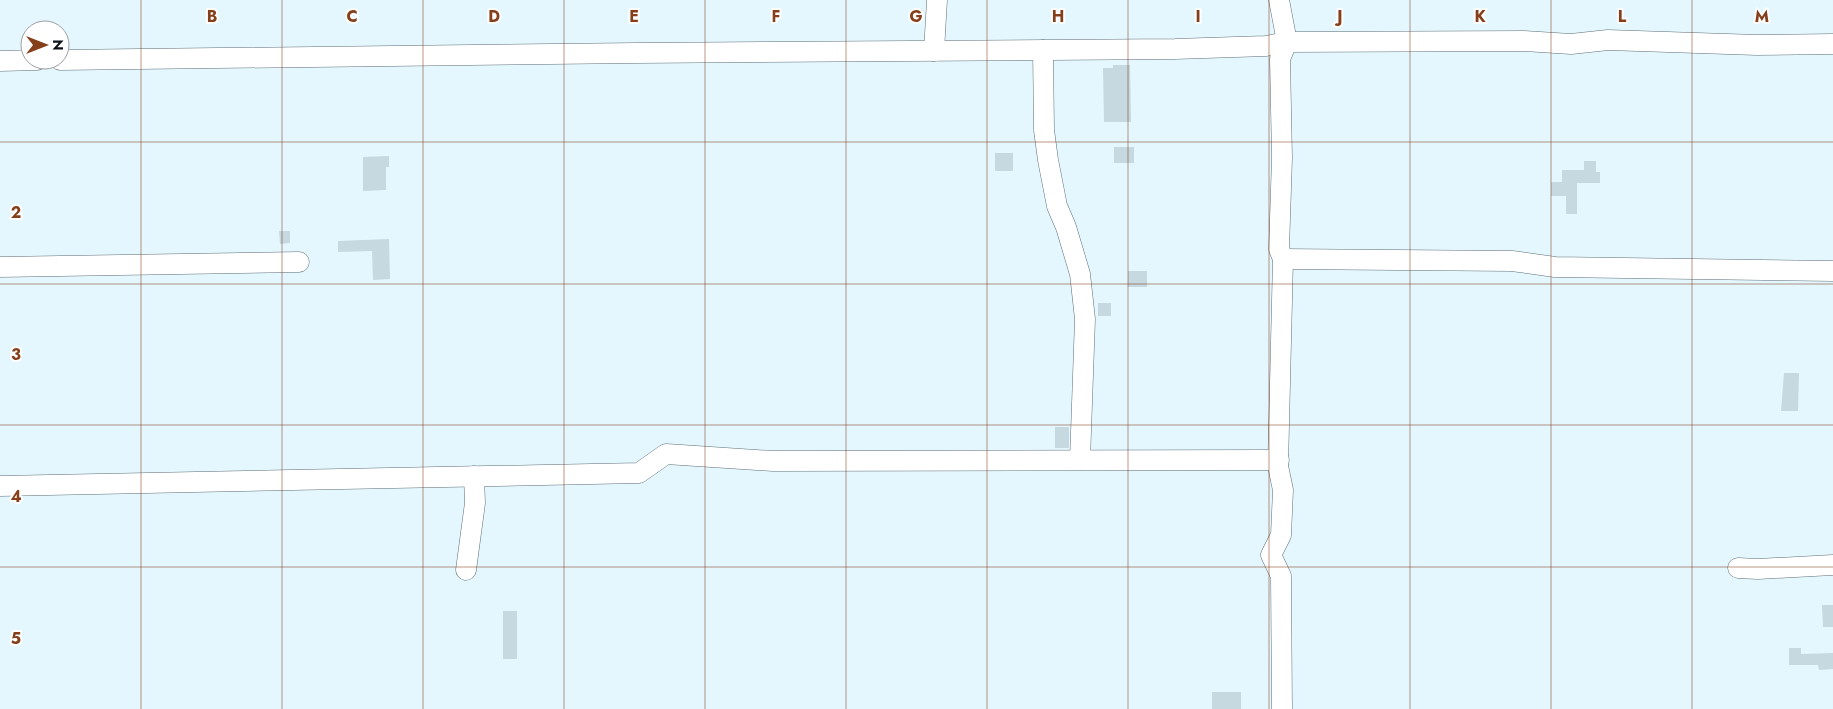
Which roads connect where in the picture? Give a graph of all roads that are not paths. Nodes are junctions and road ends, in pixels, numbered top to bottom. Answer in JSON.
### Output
{"nodes":[{"id":1,"x":937,"y":0,"type":"edge"},
{"id":2,"x":1279,"y":0,"type":"edge"},
{"id":3,"x":1287,"y":42,"type":"junction"},
{"id":4,"x":1833,"y":44,"type":"edge"},
{"id":5,"x":1043,"y":50,"type":"junction"},
{"id":6,"x":934,"y":51,"type":"junction"},
{"id":7,"x":0,"y":60,"type":"edge"},
{"id":8,"x":20,"y":60,"type":"edge"},
{"id":9,"x":70,"y":60,"type":"edge"},
{"id":10,"x":1283,"y":259,"type":"junction"},
{"id":11,"x":299,"y":262,"type":"dead end"},
{"id":12,"x":0,"y":267,"type":"edge"},
{"id":13,"x":1833,"y":271,"type":"edge"},
{"id":14,"x":1080,"y":460,"type":"junction"},
{"id":15,"x":1279,"y":460,"type":"junction"},
{"id":16,"x":474,"y":476,"type":"junction"},
{"id":17,"x":0,"y":486,"type":"edge"},
{"id":18,"x":1833,"y":565,"type":"edge"},
{"id":19,"x":1738,"y":568,"type":"dead end"},
{"id":20,"x":466,"y":570,"type":"dead end"},
{"id":21,"x":1282,"y":709,"type":"edge"}],
"edges":[{"from":1,"to":6,"type":"street"},
{"from":2,"to":3,"type":"street"},
{"from":3,"to":4,"type":"street"},
{"from":3,"to":5,"type":"street"},
{"from":3,"to":10,"type":"street"},
{"from":5,"to":6,"type":"street"},
{"from":5,"to":14,"type":"street"},
{"from":6,"to":9,"type":"street"},
{"from":7,"to":8,"type":"street"},
{"from":10,"to":13,"type":"street"},
{"from":10,"to":15,"type":"street"},
{"from":11,"to":12,"type":"street"},
{"from":14,"to":15,"type":"street"},
{"from":14,"to":16,"type":"street"},
{"from":15,"to":21,"type":"street"},
{"from":16,"to":17,"type":"street"},
{"from":16,"to":20,"type":"street"},
{"from":18,"to":19,"type":"street"}]}
